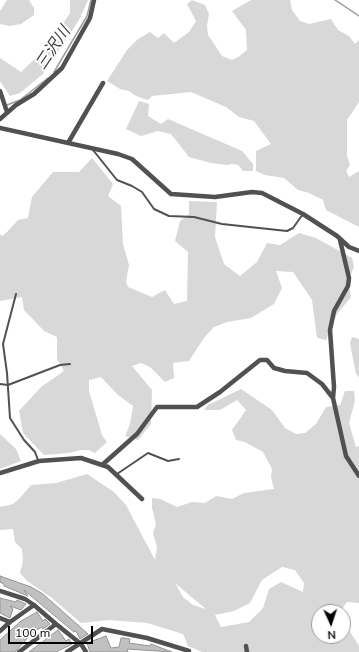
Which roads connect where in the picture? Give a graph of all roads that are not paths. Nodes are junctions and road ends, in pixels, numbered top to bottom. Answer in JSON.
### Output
{"nodes":[{"id":1,"x":94,"y":0,"type":"edge"},
{"id":2,"x":103,"y":83,"type":"dead end"},
{"id":3,"x":0,"y":91,"type":"edge"},
{"id":4,"x":7,"y":112,"type":"junction"},
{"id":5,"x":0,"y":119,"type":"edge"},
{"id":6,"x":0,"y":128,"type":"edge"},
{"id":7,"x":68,"y":143,"type":"junction"},
{"id":8,"x":92,"y":149,"type":"junction"},
{"id":9,"x":303,"y":214,"type":"junction"},
{"id":10,"x":340,"y":240,"type":"junction"},
{"id":11,"x":359,"y":251,"type":"edge"},
{"id":12,"x":16,"y":294,"type":"dead end"},
{"id":13,"x":70,"y":364,"type":"dead end"},
{"id":14,"x":0,"y":384,"type":"edge"},
{"id":15,"x":8,"y":385,"type":"junction"},
{"id":16,"x":332,"y":398,"type":"junction"},
{"id":17,"x":179,"y":459,"type":"dead end"},
{"id":18,"x":39,"y":461,"type":"junction"},
{"id":19,"x":102,"y":465,"type":"junction"},
{"id":20,"x":0,"y":473,"type":"edge"},
{"id":21,"x":117,"y":474,"type":"junction"},
{"id":22,"x":359,"y":476,"type":"edge"},
{"id":23,"x":142,"y":499,"type":"dead end"},
{"id":24,"x":0,"y":591,"type":"edge"},
{"id":25,"x":34,"y":605,"type":"junction"},
{"id":26,"x":0,"y":618,"type":"edge"},
{"id":27,"x":10,"y":622,"type":"junction"},
{"id":28,"x":56,"y":624,"type":"junction"},
{"id":29,"x":0,"y":631,"type":"edge"},
{"id":30,"x":81,"y":644,"type":"junction"},
{"id":31,"x":246,"y":646,"type":"dead end"},
{"id":32,"x":20,"y":652,"type":"edge"},
{"id":33,"x":67,"y":652,"type":"edge"},
{"id":34,"x":86,"y":652,"type":"edge"},
{"id":35,"x":189,"y":652,"type":"edge"},
{"id":36,"x":247,"y":652,"type":"edge"}],
"edges":[{"from":1,"to":4,"type":"street"},
{"from":2,"to":7,"type":"street"},
{"from":3,"to":4,"type":"street"},
{"from":4,"to":5,"type":"street"},
{"from":6,"to":7,"type":"street"},
{"from":7,"to":8,"type":"street"},
{"from":8,"to":9,"type":"street"},
{"from":8,"to":9,"type":"lane"},
{"from":9,"to":10,"type":"street"},
{"from":10,"to":11,"type":"street"},
{"from":10,"to":16,"type":"street"},
{"from":12,"to":15,"type":"lane"},
{"from":13,"to":15,"type":"lane"},
{"from":14,"to":15,"type":"lane"},
{"from":15,"to":18,"type":"lane"},
{"from":16,"to":19,"type":"street"},
{"from":16,"to":22,"type":"street"},
{"from":17,"to":21,"type":"lane"},
{"from":18,"to":19,"type":"street"},
{"from":18,"to":20,"type":"street"},
{"from":19,"to":21,"type":"street"},
{"from":21,"to":23,"type":"street"},
{"from":24,"to":25,"type":"street"},
{"from":25,"to":27,"type":"street"},
{"from":25,"to":28,"type":"street"},
{"from":26,"to":27,"type":"street"},
{"from":27,"to":29,"type":"street"},
{"from":28,"to":30,"type":"street"},
{"from":28,"to":32,"type":"street"},
{"from":30,"to":33,"type":"street"},
{"from":30,"to":34,"type":"street"},
{"from":30,"to":35,"type":"street"},
{"from":31,"to":36,"type":"street"}]}
